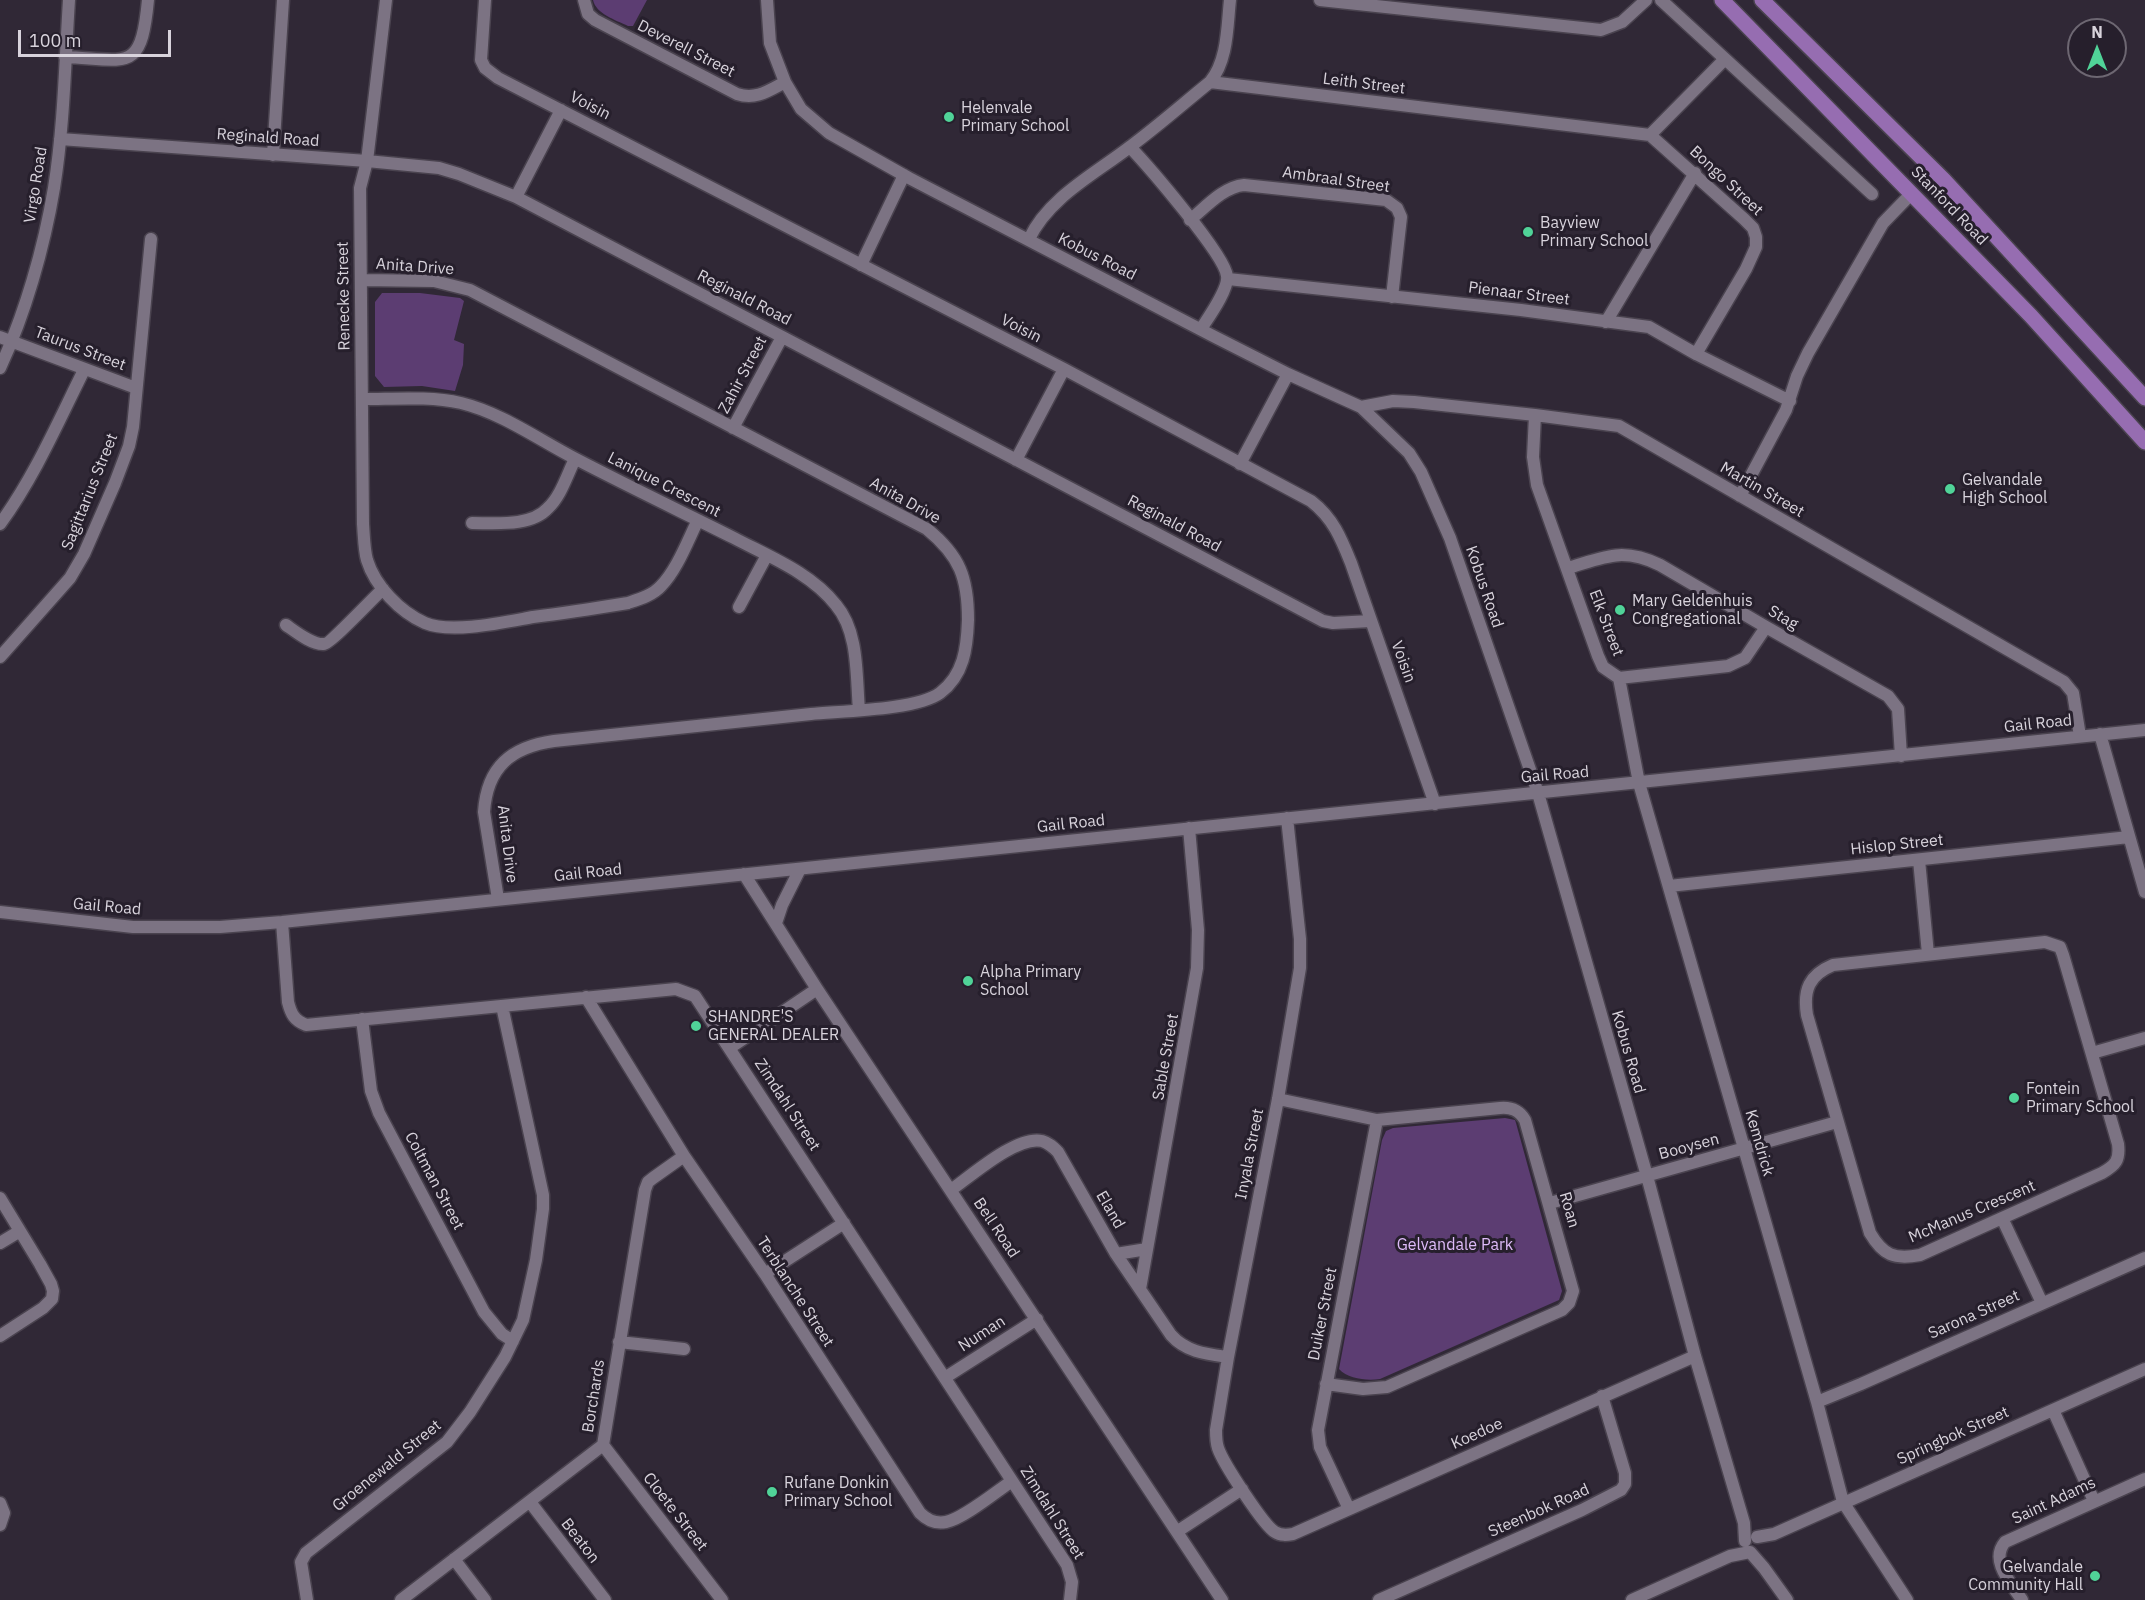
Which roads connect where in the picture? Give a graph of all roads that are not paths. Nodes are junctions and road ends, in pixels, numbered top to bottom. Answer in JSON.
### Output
{"nodes":[{"id":1,"x":69,"y":0,"type":"edge"},
{"id":2,"x":148,"y":0,"type":"edge"},
{"id":3,"x":283,"y":0,"type":"edge"},
{"id":4,"x":386,"y":0,"type":"edge"},
{"id":5,"x":485,"y":0,"type":"edge"},
{"id":6,"x":584,"y":0,"type":"edge"},
{"id":7,"x":767,"y":0,"type":"edge"},
{"id":8,"x":1230,"y":0,"type":"edge"},
{"id":9,"x":1320,"y":0,"type":"edge"},
{"id":10,"x":1646,"y":0,"type":"edge"},
{"id":11,"x":1660,"y":0,"type":"edge"},
{"id":12,"x":1722,"y":0,"type":"edge"},
{"id":13,"x":1762,"y":0,"type":"edge"},
{"id":14,"x":65,"y":57,"type":"junction"},
{"id":15,"x":1725,"y":59,"type":"junction"},
{"id":16,"x":785,"y":82,"type":"junction"},
{"id":17,"x":1210,"y":82,"type":"junction"},
{"id":18,"x":561,"y":110,"type":"junction"},
{"id":19,"x":1650,"y":135,"type":"junction"},
{"id":20,"x":60,"y":139,"type":"junction"},
{"id":21,"x":1130,"y":147,"type":"junction"},
{"id":22,"x":273,"y":155,"type":"junction"},
{"id":23,"x":367,"y":161,"type":"junction"},
{"id":24,"x":1695,"y":172,"type":"junction"},
{"id":25,"x":904,"y":175,"type":"junction"},
{"id":26,"x":1912,"y":193,"type":"junction"},
{"id":27,"x":1872,"y":195,"type":"dead end"},
{"id":28,"x":516,"y":197,"type":"junction"},
{"id":29,"x":1190,"y":220,"type":"junction"},
{"id":30,"x":151,"y":239,"type":"dead end"},
{"id":31,"x":1029,"y":239,"type":"junction"},
{"id":32,"x":861,"y":266,"type":"junction"},
{"id":33,"x":1228,"y":279,"type":"junction"},
{"id":34,"x":361,"y":280,"type":"junction"},
{"id":35,"x":1392,"y":297,"type":"junction"},
{"id":36,"x":1606,"y":322,"type":"junction"},
{"id":37,"x":1201,"y":329,"type":"junction"},
{"id":38,"x":0,"y":337,"type":"edge"},
{"id":39,"x":782,"y":337,"type":"junction"},
{"id":40,"x":12,"y":341,"type":"junction"},
{"id":41,"x":1696,"y":354,"type":"junction"},
{"id":42,"x":0,"y":368,"type":"edge"},
{"id":43,"x":1064,"y":369,"type":"junction"},
{"id":44,"x":84,"y":370,"type":"junction"},
{"id":45,"x":1288,"y":374,"type":"junction"},
{"id":46,"x":136,"y":388,"type":"junction"},
{"id":47,"x":2145,"y":398,"type":"edge"},
{"id":48,"x":362,"y":399,"type":"junction"},
{"id":49,"x":1790,"y":401,"type":"junction"},
{"id":50,"x":1361,"y":407,"type":"junction"},
{"id":51,"x":1535,"y":415,"type":"junction"},
{"id":52,"x":733,"y":428,"type":"junction"},
{"id":53,"x":2145,"y":442,"type":"edge"},
{"id":54,"x":575,"y":459,"type":"junction"},
{"id":55,"x":1016,"y":460,"type":"junction"},
{"id":56,"x":1240,"y":464,"type":"junction"},
{"id":57,"x":1740,"y":496,"type":"junction"},
{"id":58,"x":698,"y":520,"type":"junction"},
{"id":59,"x":472,"y":523,"type":"dead end"},
{"id":60,"x":0,"y":524,"type":"edge"},
{"id":61,"x":767,"y":555,"type":"junction"},
{"id":62,"x":1568,"y":568,"type":"junction"},
{"id":63,"x":383,"y":589,"type":"junction"},
{"id":64,"x":740,"y":607,"type":"dead end"},
{"id":65,"x":1371,"y":621,"type":"junction"},
{"id":66,"x":286,"y":626,"type":"dead end"},
{"id":67,"x":1766,"y":627,"type":"junction"},
{"id":68,"x":0,"y":657,"type":"edge"},
{"id":69,"x":1619,"y":678,"type":"junction"},
{"id":70,"x":860,"y":710,"type":"junction"},
{"id":71,"x":2145,"y":730,"type":"edge"},
{"id":72,"x":2100,"y":734,"type":"junction"},
{"id":73,"x":2080,"y":736,"type":"junction"},
{"id":74,"x":1901,"y":756,"type":"junction"},
{"id":75,"x":1639,"y":783,"type":"junction"},
{"id":76,"x":1538,"y":793,"type":"junction"},
{"id":77,"x":1435,"y":804,"type":"junction"},
{"id":78,"x":1287,"y":818,"type":"junction"},
{"id":79,"x":1189,"y":828,"type":"junction"},
{"id":80,"x":2129,"y":837,"type":"junction"},
{"id":81,"x":1919,"y":860,"type":"junction"},
{"id":82,"x":800,"y":869,"type":"junction"},
{"id":83,"x":744,"y":874,"type":"junction"},
{"id":84,"x":1669,"y":886,"type":"junction"},
{"id":85,"x":2145,"y":892,"type":"edge"},
{"id":86,"x":498,"y":899,"type":"junction"},
{"id":87,"x":0,"y":912,"type":"edge"},
{"id":88,"x":282,"y":922,"type":"junction"},
{"id":89,"x":776,"y":923,"type":"junction"},
{"id":90,"x":1928,"y":954,"type":"junction"},
{"id":91,"x":817,"y":989,"type":"junction"},
{"id":92,"x":586,"y":998,"type":"junction"},
{"id":93,"x":502,"y":1006,"type":"junction"},
{"id":94,"x":362,"y":1019,"type":"junction"},
{"id":95,"x":2145,"y":1038,"type":"edge"},
{"id":96,"x":730,"y":1047,"type":"junction"},
{"id":97,"x":2092,"y":1053,"type":"junction"},
{"id":98,"x":1278,"y":1099,"type":"junction"},
{"id":99,"x":1377,"y":1120,"type":"junction"},
{"id":100,"x":1837,"y":1122,"type":"junction"},
{"id":101,"x":1744,"y":1149,"type":"junction"},
{"id":102,"x":684,"y":1156,"type":"junction"},
{"id":103,"x":1647,"y":1176,"type":"junction"},
{"id":104,"x":951,"y":1190,"type":"junction"},
{"id":105,"x":0,"y":1198,"type":"edge"},
{"id":106,"x":1550,"y":1203,"type":"junction"},
{"id":107,"x":2002,"y":1218,"type":"junction"},
{"id":108,"x":844,"y":1223,"type":"junction"},
{"id":109,"x":20,"y":1231,"type":"junction"},
{"id":110,"x":0,"y":1243,"type":"edge"},
{"id":111,"x":1147,"y":1249,"type":"junction"},
{"id":112,"x":1116,"y":1254,"type":"junction"},
{"id":113,"x":2145,"y":1258,"type":"edge"},
{"id":114,"x":765,"y":1274,"type":"junction"},
{"id":115,"x":1140,"y":1289,"type":"junction"},
{"id":116,"x":2042,"y":1303,"type":"junction"},
{"id":117,"x":1036,"y":1319,"type":"junction"},
{"id":118,"x":0,"y":1336,"type":"edge"},
{"id":119,"x":513,"y":1341,"type":"junction"},
{"id":120,"x":619,"y":1342,"type":"junction"},
{"id":121,"x":684,"y":1349,"type":"dead end"},
{"id":122,"x":1695,"y":1356,"type":"junction"},
{"id":123,"x":1228,"y":1357,"type":"junction"},
{"id":124,"x":2145,"y":1369,"type":"edge"},
{"id":125,"x":946,"y":1377,"type":"junction"},
{"id":126,"x":1326,"y":1384,"type":"junction"},
{"id":127,"x":1602,"y":1396,"type":"junction"},
{"id":128,"x":1817,"y":1402,"type":"junction"},
{"id":129,"x":2053,"y":1410,"type":"junction"},
{"id":130,"x":603,"y":1445,"type":"junction"},
{"id":131,"x":2145,"y":1479,"type":"edge"},
{"id":132,"x":1012,"y":1481,"type":"junction"},
{"id":133,"x":1242,"y":1489,"type":"junction"},
{"id":134,"x":2094,"y":1501,"type":"junction"},
{"id":135,"x":530,"y":1502,"type":"junction"},
{"id":136,"x":1843,"y":1502,"type":"junction"},
{"id":137,"x":0,"y":1503,"type":"edge"},
{"id":138,"x":1349,"y":1509,"type":"junction"},
{"id":139,"x":0,"y":1525,"type":"edge"},
{"id":140,"x":1178,"y":1531,"type":"junction"},
{"id":141,"x":1273,"y":1531,"type":"joint"},
{"id":142,"x":1753,"y":1544,"type":"junction"},
{"id":143,"x":454,"y":1559,"type":"junction"},
{"id":144,"x":307,"y":1600,"type":"edge"},
{"id":145,"x":401,"y":1600,"type":"edge"},
{"id":146,"x":485,"y":1600,"type":"edge"},
{"id":147,"x":604,"y":1600,"type":"edge"},
{"id":148,"x":722,"y":1600,"type":"edge"},
{"id":149,"x":1070,"y":1600,"type":"edge"},
{"id":150,"x":1222,"y":1600,"type":"edge"},
{"id":151,"x":1379,"y":1600,"type":"edge"},
{"id":152,"x":1632,"y":1600,"type":"edge"},
{"id":153,"x":1787,"y":1600,"type":"edge"},
{"id":154,"x":1907,"y":1600,"type":"edge"},
{"id":155,"x":2022,"y":1600,"type":"edge"}],
"edges":[{"from":1,"to":14,"type":"street","name":"Virgo Road"},
{"from":2,"to":14,"type":"street"},
{"from":3,"to":22,"type":"street"},
{"from":4,"to":23,"type":"street","name":"Renecke Street"},
{"from":5,"to":18,"type":"street","name":"Voisin"},
{"from":6,"to":16,"type":"street","name":"Deverell Street"},
{"from":7,"to":16,"type":"street","name":"Kobus Road"},
{"from":8,"to":17,"type":"street"},
{"from":9,"to":10,"type":"street"},
{"from":11,"to":15,"type":"street"},
{"from":12,"to":26,"type":"main road","name":"Stanford Road"},
{"from":13,"to":47,"type":"main road","name":"Stanford Road"},
{"from":14,"to":20,"type":"street","name":"Virgo Road"},
{"from":15,"to":19,"type":"street"},
{"from":15,"to":27,"type":"street"},
{"from":16,"to":25,"type":"street","name":"Kobus Road"},
{"from":17,"to":19,"type":"street","name":"Leith Street"},
{"from":17,"to":21,"type":"street"},
{"from":18,"to":28,"type":"street"},
{"from":18,"to":32,"type":"street","name":"Voisin"},
{"from":19,"to":24,"type":"street","name":"Bongo Street"},
{"from":20,"to":22,"type":"street","name":"Reginald Road"},
{"from":20,"to":40,"type":"street","name":"Virgo Road"},
{"from":21,"to":29,"type":"street"},
{"from":21,"to":31,"type":"street"},
{"from":22,"to":23,"type":"street","name":"Reginald Road"},
{"from":23,"to":28,"type":"street","name":"Reginald Road"},
{"from":23,"to":34,"type":"street","name":"Renecke Street"},
{"from":24,"to":36,"type":"street"},
{"from":24,"to":41,"type":"street","name":"Bongo Street"},
{"from":25,"to":31,"type":"street","name":"Kobus Road"},
{"from":25,"to":32,"type":"street"},
{"from":26,"to":49,"type":"street"},
{"from":26,"to":53,"type":"main road","name":"Stanford Road"},
{"from":28,"to":39,"type":"street","name":"Reginald Road"},
{"from":29,"to":33,"type":"street"},
{"from":29,"to":35,"type":"street","name":"Ambraal Street"},
{"from":30,"to":46,"type":"street","name":"Sagittarius Street"},
{"from":31,"to":37,"type":"street","name":"Kobus Road"},
{"from":32,"to":43,"type":"street","name":"Voisin"},
{"from":33,"to":35,"type":"street","name":"Pienaar Street"},
{"from":33,"to":37,"type":"street"},
{"from":34,"to":48,"type":"street","name":"Renecke Street"},
{"from":34,"to":52,"type":"street","name":"Anita Drive"},
{"from":35,"to":36,"type":"street","name":"Pienaar Street"},
{"from":36,"to":41,"type":"street","name":"Pienaar Street"},
{"from":37,"to":45,"type":"street","name":"Kobus Road"},
{"from":38,"to":40,"type":"street","name":"Taurus Street"},
{"from":39,"to":52,"type":"street","name":"Zahir Street"},
{"from":39,"to":55,"type":"street","name":"Reginald Road"},
{"from":40,"to":42,"type":"street","name":"Virgo Road"},
{"from":40,"to":44,"type":"street","name":"Taurus Street"},
{"from":41,"to":49,"type":"street","name":"Pienaar Street"},
{"from":43,"to":55,"type":"street"},
{"from":43,"to":56,"type":"street","name":"Voisin"},
{"from":44,"to":46,"type":"street","name":"Taurus Street"},
{"from":44,"to":60,"type":"street"},
{"from":45,"to":50,"type":"street","name":"Kobus Road"},
{"from":45,"to":56,"type":"street"},
{"from":46,"to":68,"type":"street","name":"Sagittarius Street"},
{"from":48,"to":54,"type":"street","name":"Lanique Crescent"},
{"from":48,"to":63,"type":"street","name":"Renecke Street"},
{"from":49,"to":57,"type":"street"},
{"from":50,"to":51,"type":"street","name":"Martin Street"},
{"from":50,"to":76,"type":"street","name":"Kobus Road"},
{"from":51,"to":57,"type":"street","name":"Martin Street"},
{"from":51,"to":62,"type":"street","name":"Elk Street"},
{"from":52,"to":70,"type":"street","name":"Anita Drive"},
{"from":54,"to":58,"type":"street","name":"Lanique Crescent"},
{"from":54,"to":59,"type":"street"},
{"from":55,"to":65,"type":"street","name":"Reginald Road"},
{"from":56,"to":65,"type":"street","name":"Voisin"},
{"from":57,"to":73,"type":"street","name":"Martin Street"},
{"from":58,"to":61,"type":"street","name":"Lanique Crescent"},
{"from":58,"to":63,"type":"street","name":"Renecke Street"},
{"from":61,"to":64,"type":"street"},
{"from":61,"to":70,"type":"street","name":"Lanique Crescent"},
{"from":62,"to":67,"type":"street","name":"Stag"},
{"from":62,"to":69,"type":"street","name":"Elk Street"},
{"from":63,"to":66,"type":"street"},
{"from":65,"to":77,"type":"street","name":"Voisin"},
{"from":67,"to":69,"type":"street","name":"Elk Street"},
{"from":67,"to":74,"type":"street","name":"Stag"},
{"from":69,"to":75,"type":"street","name":"Kemdrick"},
{"from":70,"to":86,"type":"street","name":"Anita Drive"},
{"from":71,"to":72,"type":"street","name":"Gail Road"},
{"from":72,"to":73,"type":"street","name":"Gail Road"},
{"from":72,"to":80,"type":"street"},
{"from":73,"to":74,"type":"street","name":"Gail Road"},
{"from":74,"to":75,"type":"street","name":"Gail Road"},
{"from":75,"to":76,"type":"street","name":"Gail Road"},
{"from":75,"to":84,"type":"street","name":"Kemdrick"},
{"from":76,"to":77,"type":"street","name":"Gail Road"},
{"from":76,"to":103,"type":"street","name":"Kobus Road"},
{"from":77,"to":78,"type":"street","name":"Gail Road"},
{"from":78,"to":79,"type":"street","name":"Gail Road"},
{"from":78,"to":98,"type":"street","name":"Inyala Street"},
{"from":79,"to":82,"type":"street","name":"Gail Road"},
{"from":79,"to":111,"type":"street","name":"Sable Street"},
{"from":80,"to":81,"type":"street","name":"Hislop Street"},
{"from":80,"to":85,"type":"street"},
{"from":81,"to":84,"type":"street","name":"Hislop Street"},
{"from":81,"to":90,"type":"street"},
{"from":82,"to":83,"type":"street","name":"Gail Road"},
{"from":82,"to":89,"type":"street"},
{"from":83,"to":86,"type":"street","name":"Gail Road"},
{"from":83,"to":89,"type":"street","name":"Bell Road"},
{"from":84,"to":101,"type":"street","name":"Kemdrick"},
{"from":86,"to":88,"type":"street","name":"Gail Road"},
{"from":87,"to":88,"type":"street","name":"Gail Road"},
{"from":88,"to":94,"type":"street","name":"Zimdahl Street"},
{"from":89,"to":91,"type":"street","name":"Bell Road"},
{"from":90,"to":97,"type":"street","name":"McManus Crescent"},
{"from":90,"to":100,"type":"street","name":"McManus Crescent"},
{"from":91,"to":96,"type":"street"},
{"from":91,"to":104,"type":"street","name":"Bell Road"},
{"from":92,"to":93,"type":"street","name":"Zimdahl Street"},
{"from":92,"to":96,"type":"street","name":"Zimdahl Street"},
{"from":92,"to":102,"type":"street","name":"Terblanche Street"},
{"from":93,"to":94,"type":"street","name":"Zimdahl Street"},
{"from":93,"to":119,"type":"street","name":"Groenewald Street"},
{"from":94,"to":119,"type":"street","name":"Coltman Street"},
{"from":95,"to":97,"type":"street"},
{"from":96,"to":108,"type":"street","name":"Zimdahl Street"},
{"from":97,"to":107,"type":"street","name":"McManus Crescent"},
{"from":98,"to":99,"type":"street","name":"Roan"},
{"from":98,"to":123,"type":"street","name":"Inyala Street"},
{"from":99,"to":106,"type":"street","name":"Roan"},
{"from":99,"to":126,"type":"street","name":"Duiker Street"},
{"from":100,"to":101,"type":"street","name":"Booysen"},
{"from":100,"to":107,"type":"street","name":"McManus Crescent"},
{"from":101,"to":103,"type":"street","name":"Booysen"},
{"from":101,"to":128,"type":"street","name":"Kemdrick"},
{"from":102,"to":114,"type":"street","name":"Terblanche Street"},
{"from":102,"to":120,"type":"street","name":"Borchards"},
{"from":103,"to":106,"type":"street","name":"Booysen"},
{"from":103,"to":122,"type":"street","name":"Kobus Road"},
{"from":104,"to":112,"type":"street","name":"Eland"},
{"from":104,"to":117,"type":"street","name":"Bell Road"},
{"from":105,"to":109,"type":"street"},
{"from":106,"to":126,"type":"street","name":"Roan"},
{"from":107,"to":116,"type":"street"},
{"from":108,"to":114,"type":"street"},
{"from":108,"to":125,"type":"street","name":"Zimdahl Street"},
{"from":109,"to":110,"type":"street"},
{"from":109,"to":118,"type":"street"},
{"from":111,"to":112,"type":"street"},
{"from":111,"to":115,"type":"street","name":"Sable Street"},
{"from":112,"to":115,"type":"street","name":"Eland"},
{"from":113,"to":116,"type":"street","name":"Sarona Street"},
{"from":114,"to":132,"type":"street","name":"Terblanche Street"},
{"from":115,"to":123,"type":"street","name":"Eland"},
{"from":116,"to":128,"type":"street","name":"Sarona Street"},
{"from":117,"to":125,"type":"street","name":"Numan"},
{"from":117,"to":140,"type":"street","name":"Bell Road"},
{"from":119,"to":144,"type":"street","name":"Groenewald Street"},
{"from":120,"to":121,"type":"street"},
{"from":120,"to":130,"type":"street","name":"Borchards"},
{"from":122,"to":127,"type":"street","name":"Koedoe"},
{"from":122,"to":142,"type":"street","name":"Kobus Road"},
{"from":123,"to":133,"type":"street","name":"Inyala Street"},
{"from":124,"to":129,"type":"street","name":"Springbok Street"},
{"from":125,"to":132,"type":"street","name":"Zimdahl Street"},
{"from":126,"to":138,"type":"street","name":"Duiker Street"},
{"from":127,"to":138,"type":"street","name":"Koedoe"},
{"from":127,"to":151,"type":"street","name":"Steenbok Road"},
{"from":128,"to":136,"type":"street","name":"Kemdrick"},
{"from":129,"to":134,"type":"street"},
{"from":129,"to":136,"type":"street","name":"Springbok Street"},
{"from":130,"to":135,"type":"street","name":"Borchards"},
{"from":130,"to":148,"type":"street","name":"Cloete Street"},
{"from":131,"to":134,"type":"street","name":"Saint Adams"},
{"from":132,"to":149,"type":"street","name":"Zimdahl Street"},
{"from":133,"to":140,"type":"street"},
{"from":133,"to":141,"type":"street","name":"Inyala Street"},
{"from":134,"to":155,"type":"street","name":"Saint Adams"},
{"from":135,"to":143,"type":"street","name":"Borchards"},
{"from":135,"to":147,"type":"street","name":"Beaton"},
{"from":136,"to":142,"type":"street","name":"Springbok Street"},
{"from":136,"to":154,"type":"street","name":"Kemdrick"},
{"from":137,"to":139,"type":"street"},
{"from":138,"to":141,"type":"street","name":"Koedoe"},
{"from":140,"to":150,"type":"street","name":"Bell Road"},
{"from":142,"to":152,"type":"street"},
{"from":142,"to":153,"type":"street","name":"Kobus Road"},
{"from":143,"to":145,"type":"street","name":"Borchards"},
{"from":143,"to":146,"type":"street"}]}
